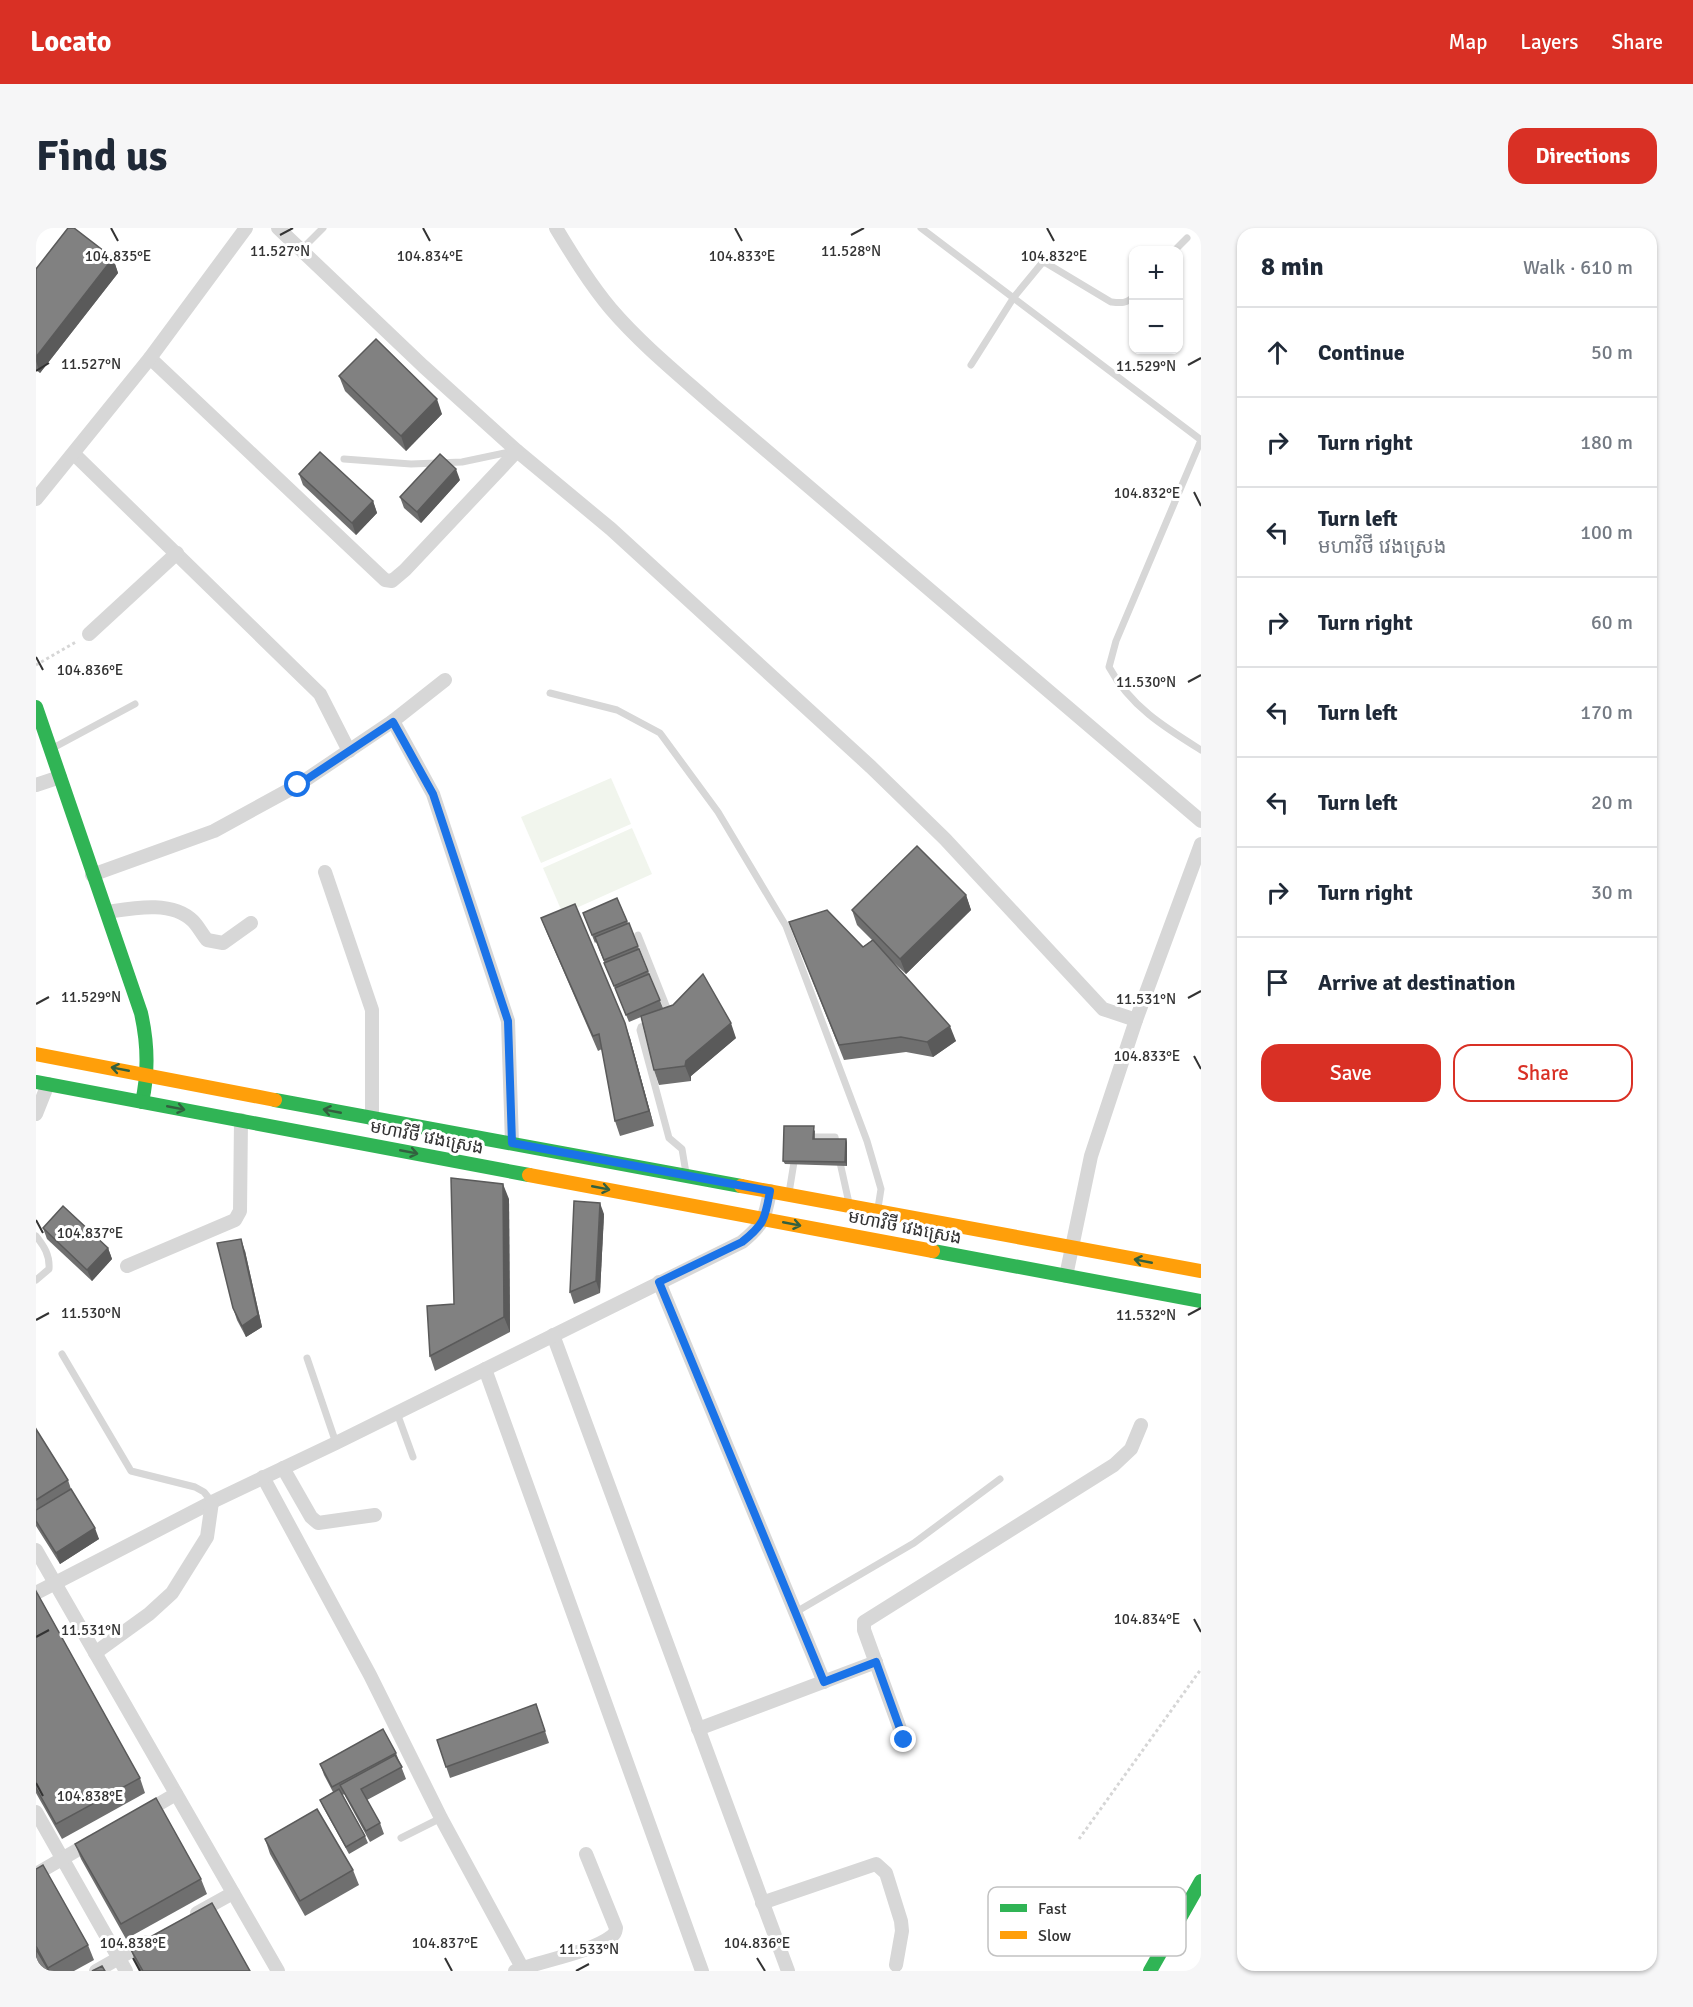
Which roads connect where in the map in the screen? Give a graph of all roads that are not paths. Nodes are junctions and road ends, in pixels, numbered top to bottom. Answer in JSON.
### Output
{"nodes":[{"id":1,"x":246,"y":228,"type":"edge"},
{"id":2,"x":278,"y":228,"type":"edge"},
{"id":3,"x":323,"y":228,"type":"edge"},
{"id":4,"x":556,"y":228,"type":"edge"},
{"id":5,"x":921,"y":228,"type":"edge"},
{"id":6,"x":1187,"y":238,"type":"dead end"},
{"id":7,"x":1179,"y":246,"type":"edge"},
{"id":8,"x":302,"y":249,"type":"junction"},
{"id":9,"x":1014,"y":297,"type":"junction"},
{"id":10,"x":1130,"y":300,"type":"edge"},
{"id":11,"x":150,"y":358,"type":"junction"},
{"id":12,"x":971,"y":365,"type":"dead end"},
{"id":13,"x":1201,"y":440,"type":"edge"},
{"id":14,"x":517,"y":451,"type":"junction"},
{"id":15,"x":74,"y":454,"type":"junction"},
{"id":16,"x":344,"y":459,"type":"dead end"},
{"id":17,"x":36,"y":499,"type":"edge"},
{"id":18,"x":177,"y":553,"type":"junction"},
{"id":19,"x":89,"y":634,"type":"road end"},
{"id":20,"x":445,"y":680,"type":"dead end"},
{"id":21,"x":550,"y":693,"type":"dead end"},
{"id":22,"x":135,"y":704,"type":"dead end"},
{"id":23,"x":36,"y":707,"type":"edge"},
{"id":24,"x":393,"y":722,"type":"junction"},
{"id":25,"x":51,"y":749,"type":"junction"},
{"id":26,"x":1201,"y":750,"type":"edge"},
{"id":27,"x":349,"y":751,"type":"junction"},
{"id":28,"x":60,"y":777,"type":"junction"},
{"id":29,"x":36,"y":785,"type":"edge"},
{"id":30,"x":1201,"y":821,"type":"edge"},
{"id":31,"x":1201,"y":844,"type":"edge"},
{"id":32,"x":325,"y":872,"type":"dead end"},
{"id":33,"x":92,"y":875,"type":"junction"},
{"id":34,"x":107,"y":912,"type":"junction"},
{"id":35,"x":251,"y":923,"type":"dead end"},
{"id":36,"x":638,"y":935,"type":"dead end"},
{"id":37,"x":1136,"y":1020,"type":"junction"},
{"id":38,"x":36,"y":1054,"type":"edge"},
{"id":39,"x":149,"y":1075,"type":"junction"},
{"id":40,"x":42,"y":1083,"type":"edge"},
{"id":41,"x":142,"y":1102,"type":"junction"},
{"id":42,"x":36,"y":1114,"type":"edge"},
{"id":43,"x":372,"y":1119,"type":"junction"},
{"id":44,"x":241,"y":1120,"type":"junction"},
{"id":45,"x":798,"y":1137,"type":"edge"},
{"id":46,"x":512,"y":1143,"type":"junction"},
{"id":47,"x":797,"y":1148,"type":"edge"},
{"id":48,"x":687,"y":1175,"type":"junction"},
{"id":49,"x":770,"y":1191,"type":"junction"},
{"id":50,"x":789,"y":1194,"type":"junction"},
{"id":51,"x":849,"y":1206,"type":"junction"},
{"id":52,"x":877,"y":1211,"type":"junction"},
{"id":53,"x":765,"y":1219,"type":"junction"},
{"id":54,"x":36,"y":1236,"type":"edge"},
{"id":55,"x":1073,"y":1247,"type":"junction"},
{"id":56,"x":127,"y":1266,"type":"dead end"},
{"id":57,"x":1201,"y":1271,"type":"edge"},
{"id":58,"x":1066,"y":1276,"type":"junction"},
{"id":59,"x":36,"y":1280,"type":"edge"},
{"id":60,"x":659,"y":1282,"type":"junction"},
{"id":61,"x":1201,"y":1301,"type":"edge"},
{"id":62,"x":553,"y":1335,"type":"junction"},
{"id":63,"x":62,"y":1354,"type":"dead end"},
{"id":64,"x":306,"y":1358,"type":"dead end"},
{"id":65,"x":485,"y":1369,"type":"junction"},
{"id":66,"x":397,"y":1413,"type":"junction"},
{"id":67,"x":1141,"y":1425,"type":"dead end"},
{"id":68,"x":336,"y":1443,"type":"junction"},
{"id":69,"x":413,"y":1458,"type":"dead end"},
{"id":70,"x":283,"y":1468,"type":"junction"},
{"id":71,"x":263,"y":1478,"type":"junction"},
{"id":72,"x":1000,"y":1479,"type":"dead end"},
{"id":73,"x":212,"y":1502,"type":"junction"},
{"id":74,"x":375,"y":1515,"type":"dead end"},
{"id":75,"x":36,"y":1550,"type":"edge"},
{"id":76,"x":55,"y":1582,"type":"junction"},
{"id":77,"x":36,"y":1593,"type":"edge"},
{"id":78,"x":795,"y":1612,"type":"junction"},
{"id":79,"x":95,"y":1653,"type":"junction"},
{"id":80,"x":876,"y":1662,"type":"junction"},
{"id":81,"x":824,"y":1682,"type":"junction"},
{"id":82,"x":698,"y":1729,"type":"junction"},
{"id":83,"x":904,"y":1740,"type":"dead end"},
{"id":84,"x":176,"y":1794,"type":"junction"},
{"id":85,"x":36,"y":1812,"type":"edge"},
{"id":86,"x":135,"y":1818,"type":"edge"},
{"id":87,"x":441,"y":1818,"type":"junction"},
{"id":88,"x":104,"y":1836,"type":"edge"},
{"id":89,"x":401,"y":1839,"type":"dead end"},
{"id":90,"x":586,"y":1854,"type":"dead end"},
{"id":91,"x":62,"y":1859,"type":"junction"},
{"id":92,"x":36,"y":1874,"type":"edge"},
{"id":93,"x":1201,"y":1881,"type":"edge"},
{"id":94,"x":233,"y":1893,"type":"junction"},
{"id":95,"x":762,"y":1903,"type":"junction"},
{"id":96,"x":1186,"y":1907,"type":"edge"},
{"id":97,"x":181,"y":1923,"type":"edge"},
{"id":98,"x":160,"y":1935,"type":"edge"},
{"id":99,"x":1158,"y":1956,"type":"edge"},
{"id":100,"x":119,"y":1958,"type":"junction"},
{"id":101,"x":896,"y":1965,"type":"dead end"},
{"id":102,"x":520,"y":1970,"type":"edge"},
{"id":103,"x":96,"y":1971,"type":"edge"},
{"id":104,"x":126,"y":1971,"type":"edge"},
{"id":105,"x":278,"y":1971,"type":"edge"},
{"id":106,"x":702,"y":1971,"type":"edge"},
{"id":107,"x":788,"y":1971,"type":"edge"},
{"id":108,"x":1150,"y":1971,"type":"edge"}],
"edges":[{"from":1,"to":11,"type":"street"},
{"from":2,"to":8,"type":"street"},
{"from":3,"to":8,"type":"lane"},
{"from":4,"to":30,"type":"street"},
{"from":5,"to":9,"type":"lane"},
{"from":6,"to":7,"type":"lane"},
{"from":8,"to":14,"type":"street"},
{"from":9,"to":10,"type":"lane"},
{"from":9,"to":12,"type":"lane"},
{"from":9,"to":13,"type":"lane"},
{"from":11,"to":14,"type":"street"},
{"from":11,"to":15,"type":"street"},
{"from":13,"to":26,"type":"lane"},
{"from":14,"to":16,"type":"lane"},
{"from":14,"to":37,"type":"street"},
{"from":15,"to":17,"type":"street"},
{"from":15,"to":18,"type":"street"},
{"from":18,"to":19,"type":"street"},
{"from":18,"to":27,"type":"street"},
{"from":20,"to":24,"type":"street"},
{"from":21,"to":52,"type":"lane"},
{"from":22,"to":25,"type":"lane"},
{"from":23,"to":25,"type":"main road"},
{"from":24,"to":27,"type":"street"},
{"from":24,"to":46,"type":"street"},
{"from":25,"to":28,"type":"main road"},
{"from":27,"to":33,"type":"street"},
{"from":28,"to":29,"type":"street"},
{"from":28,"to":33,"type":"main road"},
{"from":31,"to":37,"type":"street"},
{"from":32,"to":43,"type":"street"},
{"from":33,"to":34,"type":"main road"},
{"from":34,"to":35,"type":"street"},
{"from":34,"to":39,"type":"main road"},
{"from":36,"to":48,"type":"lane"},
{"from":37,"to":55,"type":"street"},
{"from":39,"to":38,"type":"main road","name":"មហាវិថី វេងស្រេង","one_way":true},
{"from":39,"to":41,"type":"main road"},
{"from":43,"to":39,"type":"main road","name":"មហាវិថី វេងស្រេង","one_way":true},
{"from":40,"to":41,"type":"main road","name":"មហាវិថី វេងស្រេង"},
{"from":40,"to":42,"type":"street"},
{"from":41,"to":44,"type":"main road","name":"មហាវិថី វេងស្រេង","one_way":true},
{"from":43,"to":46,"type":"main road","name":"មហាវិថី វេងស្រេង"},
{"from":44,"to":53,"type":"main road","name":"មហាវិថី វេងស្រេង","one_way":true},
{"from":44,"to":56,"type":"street"},
{"from":45,"to":51,"type":"lane"},
{"from":46,"to":48,"type":"main road","name":"មហាវិថី វេងស្រេង"},
{"from":47,"to":50,"type":"lane"},
{"from":48,"to":49,"type":"main road","name":"មហាវិថី វេងស្រេង"},
{"from":49,"to":50,"type":"main road","name":"មហាវិថី វេងស្រេង"},
{"from":49,"to":53,"type":"street"},
{"from":50,"to":51,"type":"main road","name":"មហាវិថី វេងស្រេង"},
{"from":51,"to":52,"type":"main road","name":"មហាវិថី វេងស្រេង"},
{"from":52,"to":55,"type":"main road","name":"មហាវិថី វេងស្រេង"},
{"from":53,"to":58,"type":"main road","name":"មហាវិថី វេងស្រេង","one_way":true},
{"from":53,"to":60,"type":"street"},
{"from":54,"to":59,"type":"lane"},
{"from":57,"to":55,"type":"main road","name":"មហាវិថី វេងស្រេង","one_way":true},
{"from":55,"to":58,"type":"street"},
{"from":58,"to":61,"type":"main road","name":"មហាវិថី វេងស្រេង"},
{"from":60,"to":62,"type":"street"},
{"from":60,"to":78,"type":"street"},
{"from":62,"to":65,"type":"street"},
{"from":62,"to":82,"type":"street"},
{"from":63,"to":73,"type":"lane"},
{"from":64,"to":68,"type":"lane"},
{"from":65,"to":66,"type":"street"},
{"from":65,"to":106,"type":"street"},
{"from":66,"to":68,"type":"street"},
{"from":66,"to":69,"type":"lane"},
{"from":67,"to":80,"type":"street"},
{"from":68,"to":70,"type":"street"},
{"from":70,"to":71,"type":"street"},
{"from":70,"to":74,"type":"street"},
{"from":71,"to":73,"type":"street"},
{"from":71,"to":87,"type":"street"},
{"from":72,"to":78,"type":"lane"},
{"from":73,"to":76,"type":"street"},
{"from":73,"to":79,"type":"street"},
{"from":75,"to":76,"type":"street"},
{"from":76,"to":77,"type":"street"},
{"from":76,"to":79,"type":"street"},
{"from":78,"to":81,"type":"street"},
{"from":79,"to":84,"type":"street"},
{"from":80,"to":81,"type":"street"},
{"from":80,"to":83,"type":"street"},
{"from":81,"to":82,"type":"street"},
{"from":82,"to":95,"type":"street"},
{"from":84,"to":86,"type":"street"},
{"from":84,"to":94,"type":"street"},
{"from":85,"to":91,"type":"street"},
{"from":87,"to":89,"type":"lane"},
{"from":87,"to":102,"type":"street"},
{"from":88,"to":91,"type":"street"},
{"from":90,"to":102,"type":"street"},
{"from":91,"to":92,"type":"street"},
{"from":91,"to":100,"type":"street"},
{"from":93,"to":96,"type":"main road"},
{"from":94,"to":97,"type":"street"},
{"from":94,"to":105,"type":"street"},
{"from":95,"to":101,"type":"street"},
{"from":95,"to":107,"type":"street"},
{"from":98,"to":100,"type":"street"},
{"from":99,"to":108,"type":"main road"},
{"from":100,"to":103,"type":"street"},
{"from":100,"to":104,"type":"street"}]}
